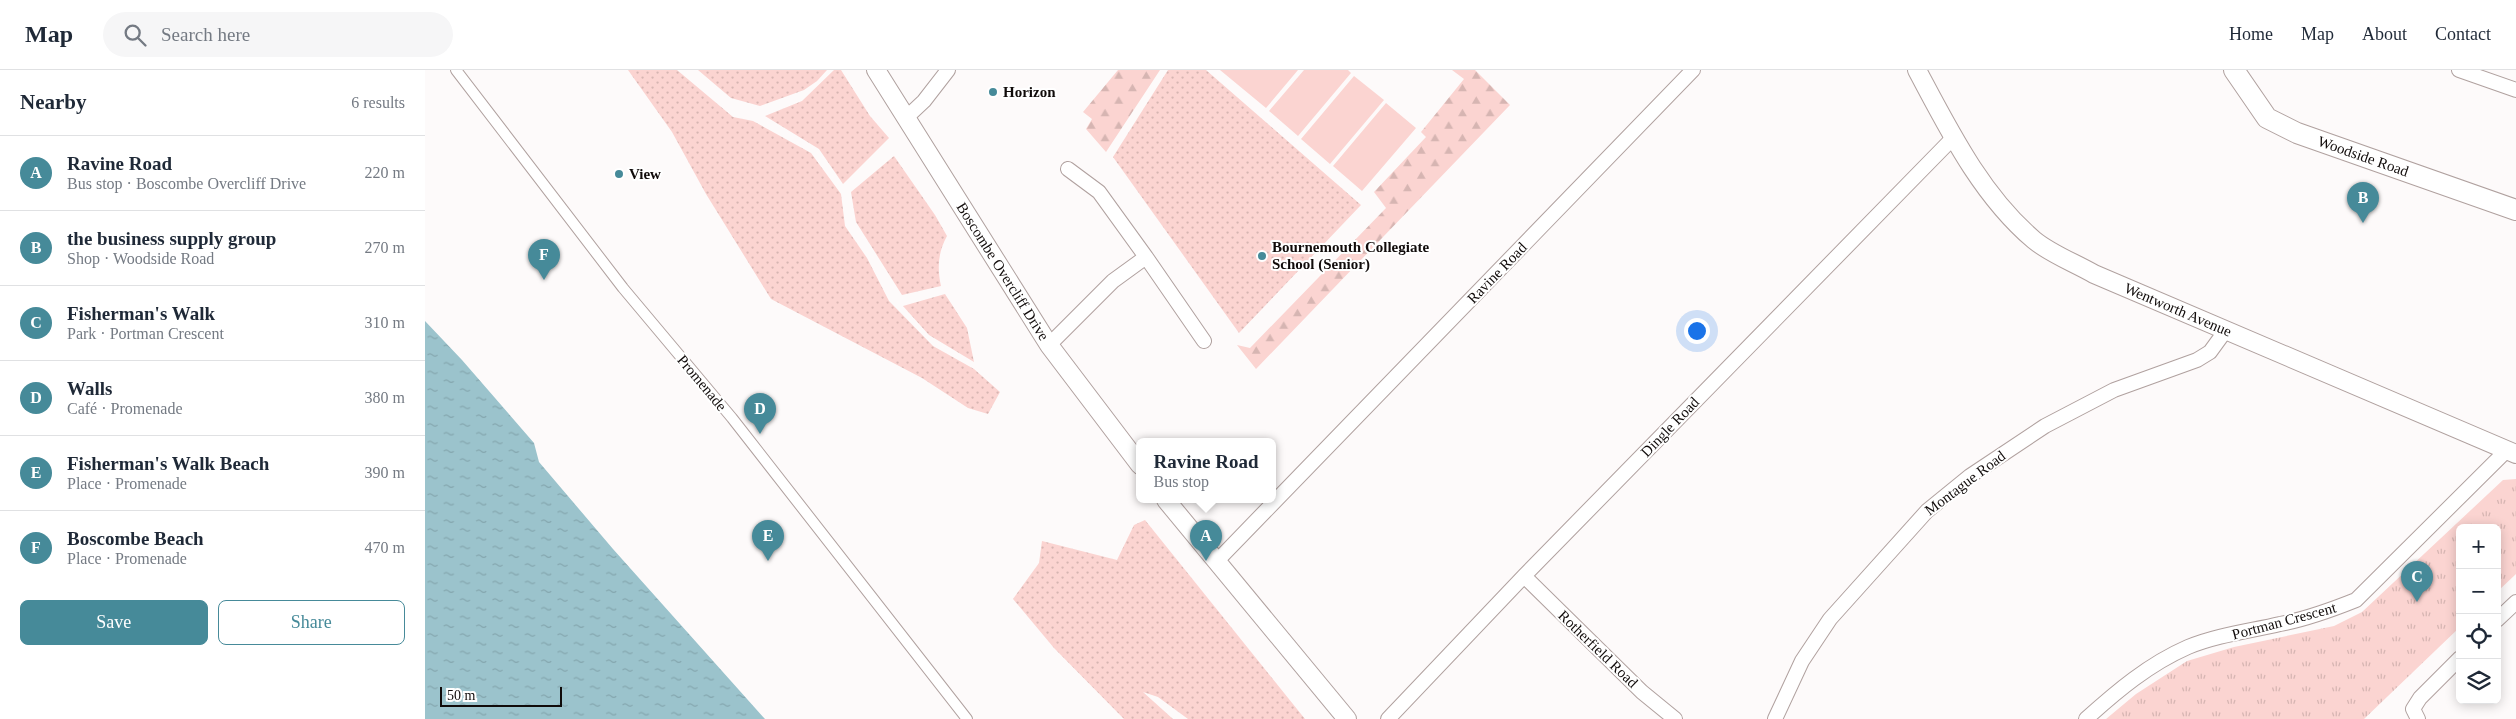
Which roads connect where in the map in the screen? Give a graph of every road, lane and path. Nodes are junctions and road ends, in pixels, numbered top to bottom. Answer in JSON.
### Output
{"nodes":[{"id":1,"x":456,"y":70,"type":"edge"},
{"id":2,"x":875,"y":70,"type":"edge"},
{"id":3,"x":948,"y":70,"type":"edge"},
{"id":4,"x":1693,"y":70,"type":"edge"},
{"id":5,"x":1917,"y":70,"type":"edge"},
{"id":6,"x":2234,"y":70,"type":"edge"},
{"id":7,"x":2459,"y":70,"type":"edge"},
{"id":8,"x":2516,"y":90,"type":"edge"},
{"id":9,"x":907,"y":117,"type":"junction"},
{"id":10,"x":1953,"y":138,"type":"junction"},
{"id":11,"x":1068,"y":169,"type":"dead end"},
{"id":12,"x":2516,"y":210,"type":"edge"},
{"id":13,"x":1146,"y":257,"type":"junction"},
{"id":14,"x":2226,"y":330,"type":"junction"},
{"id":15,"x":1204,"y":341,"type":"dead end"},
{"id":16,"x":1049,"y":345,"type":"junction"},
{"id":17,"x":2511,"y":453,"type":"edge"},
{"id":18,"x":1136,"y":460,"type":"edge"},
{"id":19,"x":1276,"y":500,"type":"edge"},
{"id":20,"x":1169,"y":503,"type":"edge"},
{"id":21,"x":1273,"y":503,"type":"edge"},
{"id":22,"x":1217,"y":561,"type":"junction"},
{"id":23,"x":1524,"y":576,"type":"junction"},
{"id":24,"x":2516,"y":602,"type":"edge"},
{"id":25,"x":2501,"y":616,"type":"edge"},
{"id":26,"x":2459,"y":659,"type":"edge"},
{"id":27,"x":2415,"y":714,"type":"edge"},
{"id":28,"x":967,"y":719,"type":"edge"},
{"id":29,"x":1347,"y":719,"type":"edge"},
{"id":30,"x":1388,"y":719,"type":"edge"},
{"id":31,"x":1675,"y":719,"type":"edge"},
{"id":32,"x":1775,"y":719,"type":"edge"},
{"id":33,"x":2085,"y":719,"type":"edge"}],
"edges":[{"from":1,"to":28,"type":"street","name":"Promenade"},
{"from":2,"to":9,"type":"street","name":"Boscombe Overcliff Drive"},
{"from":3,"to":9,"type":"street"},
{"from":4,"to":19,"type":"street","name":"Ravine Road"},
{"from":5,"to":10,"type":"street","name":"Wentworth Avenue"},
{"from":6,"to":12,"type":"main road","name":"Woodside Road"},
{"from":7,"to":8,"type":"street"},
{"from":9,"to":16,"type":"street","name":"Boscombe Overcliff Drive"},
{"from":10,"to":14,"type":"street","name":"Wentworth Avenue"},
{"from":10,"to":23,"type":"street","name":"Dingle Road"},
{"from":11,"to":13,"type":"street"},
{"from":13,"to":15,"type":"street"},
{"from":13,"to":16,"type":"street"},
{"from":14,"to":17,"type":"street","name":"Wentworth Avenue"},
{"from":14,"to":32,"type":"street","name":"Montague Road"},
{"from":16,"to":18,"type":"street","name":"Boscombe Overcliff Drive"},
{"from":17,"to":33,"type":"street","name":"Portman Crescent"},
{"from":20,"to":22,"type":"street"},
{"from":21,"to":22,"type":"street","name":"Ravine Road"},
{"from":22,"to":29,"type":"street"},
{"from":23,"to":30,"type":"street","name":"Dingle Road"},
{"from":23,"to":31,"type":"street","name":"Rotherfield Road"},
{"from":24,"to":25,"type":"street"},
{"from":26,"to":27,"type":"street"}]}
